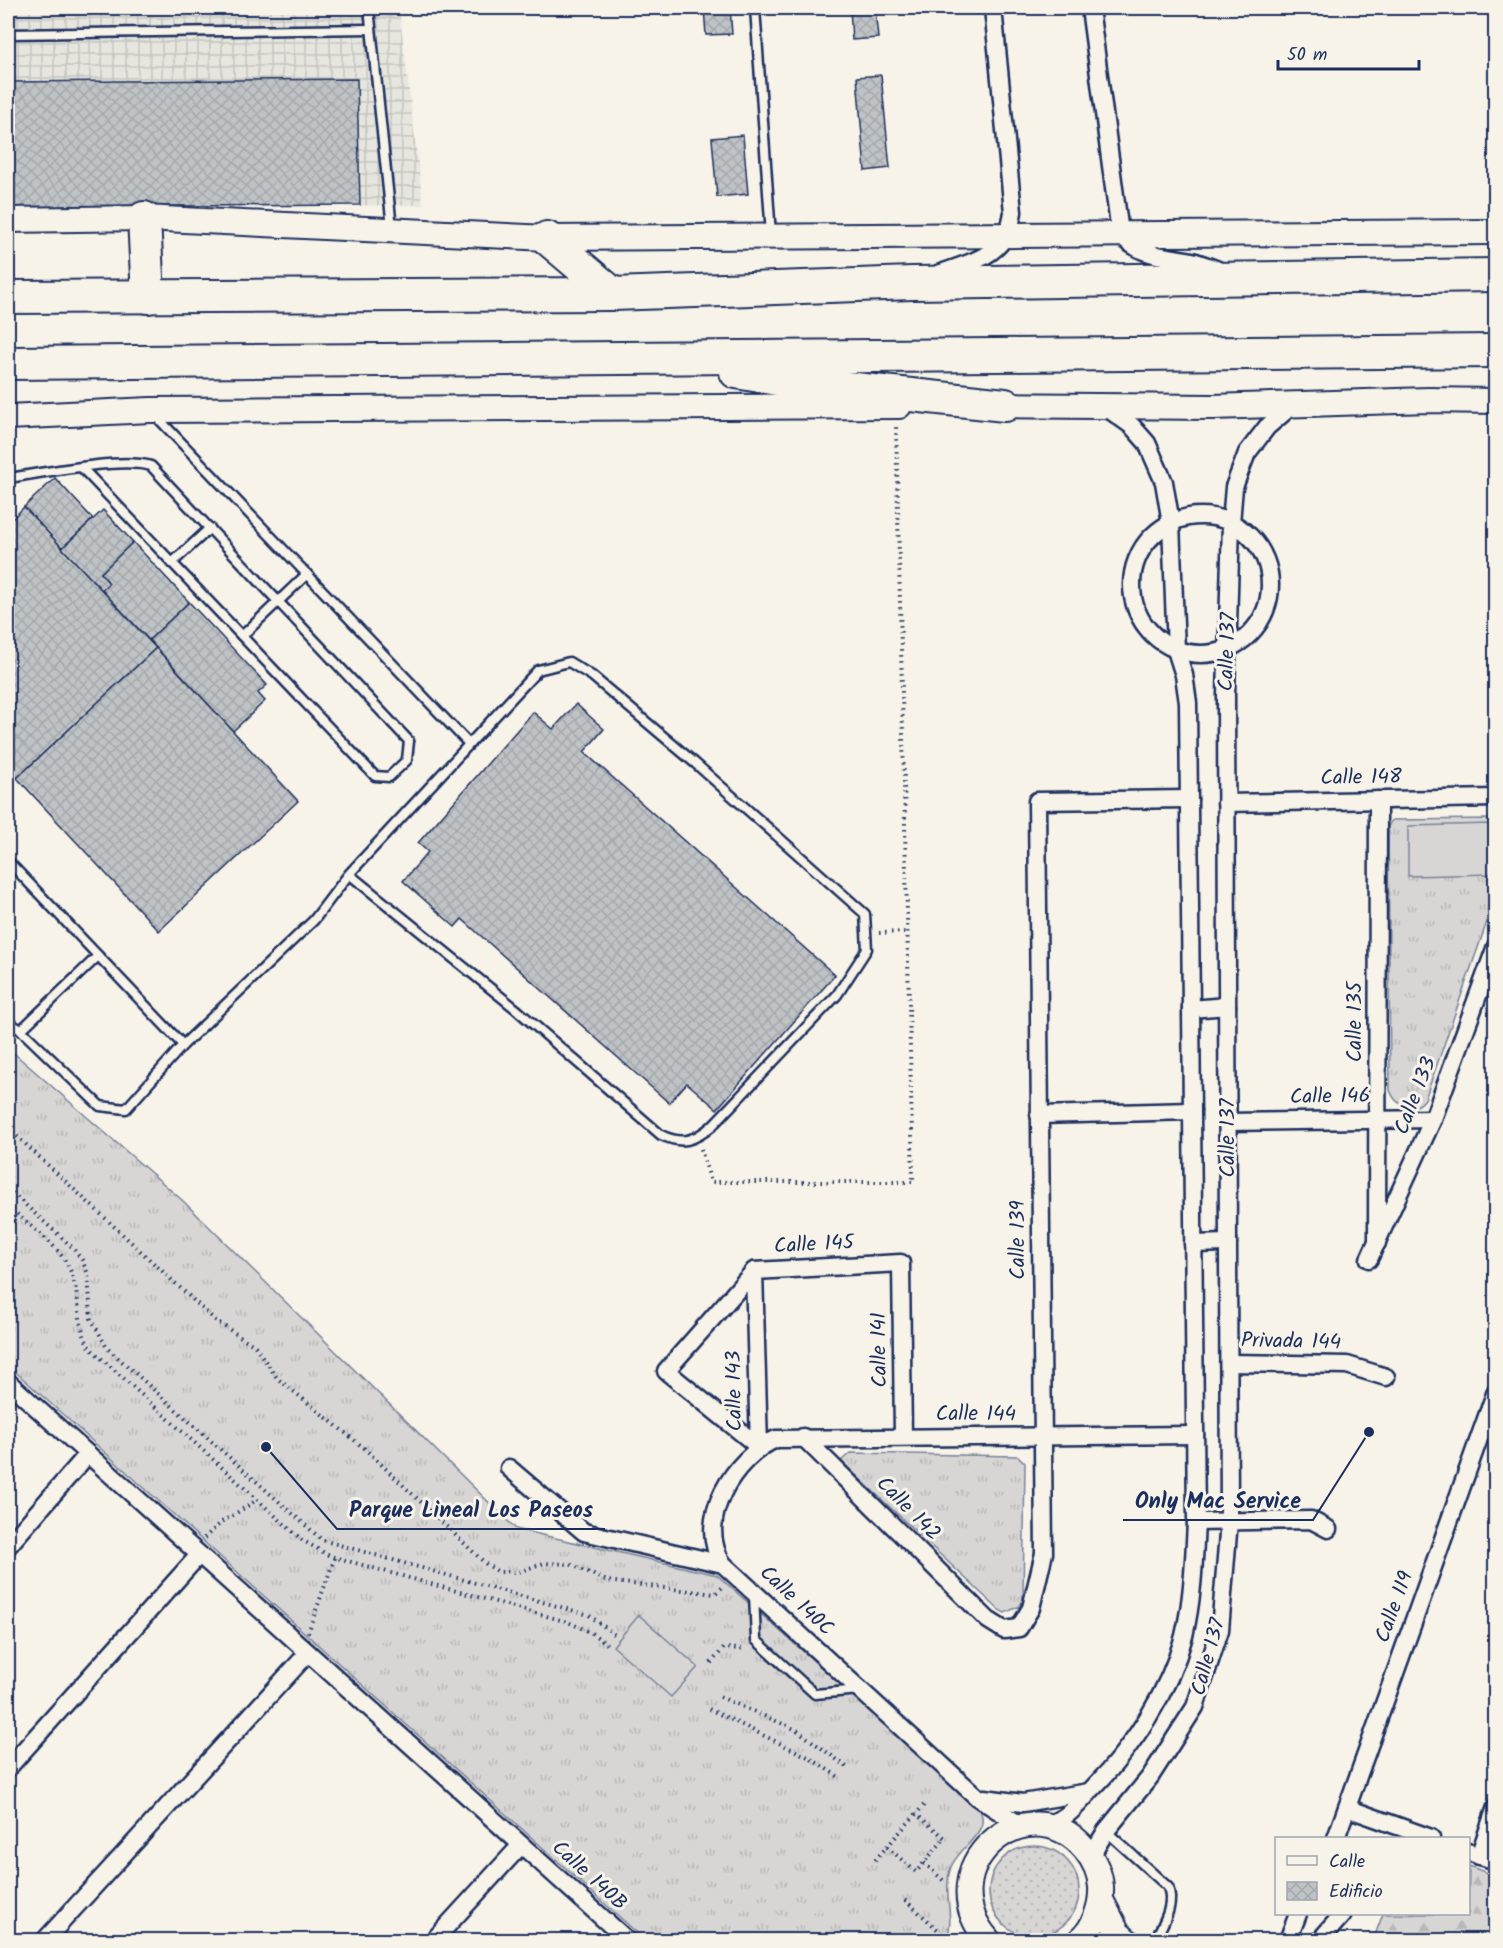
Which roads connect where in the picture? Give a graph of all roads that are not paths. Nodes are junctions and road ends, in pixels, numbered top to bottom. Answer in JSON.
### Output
{"nodes":[{"id":1,"x":369,"y":8,"type":"edge"},
{"id":2,"x":755,"y":8,"type":"edge"},
{"id":3,"x":993,"y":8,"type":"edge"},
{"id":4,"x":1090,"y":8,"type":"edge"},
{"id":5,"x":370,"y":29,"type":"junction"},
{"id":6,"x":8,"y":34,"type":"edge"},
{"id":7,"x":144,"y":218,"type":"junction"},
{"id":8,"x":8,"y":220,"type":"edge"},
{"id":9,"x":392,"y":231,"type":"junction"},
{"id":10,"x":1496,"y":232,"type":"edge"},
{"id":11,"x":1120,"y":233,"type":"junction"},
{"id":12,"x":771,"y":237,"type":"junction"},
{"id":13,"x":1007,"y":237,"type":"junction"},
{"id":14,"x":547,"y":238,"type":"junction"},
{"id":15,"x":1496,"y":275,"type":"edge"},
{"id":16,"x":1239,"y":278,"type":"junction"},
{"id":17,"x":912,"y":283,"type":"junction"},
{"id":18,"x":613,"y":294,"type":"junction"},
{"id":19,"x":8,"y":297,"type":"edge"},
{"id":20,"x":148,"y":297,"type":"junction"},
{"id":21,"x":1496,"y":351,"type":"edge"},
{"id":22,"x":655,"y":358,"type":"junction"},
{"id":23,"x":8,"y":363,"type":"edge"},
{"id":24,"x":1496,"y":401,"type":"edge"},
{"id":25,"x":1294,"y":404,"type":"junction"},
{"id":26,"x":1005,"y":405,"type":"junction"},
{"id":27,"x":1104,"y":406,"type":"junction"},
{"id":28,"x":150,"y":410,"type":"junction"},
{"id":29,"x":8,"y":417,"type":"edge"},
{"id":30,"x":82,"y":468,"type":"junction"},
{"id":31,"x":8,"y":478,"type":"edge"},
{"id":32,"x":1171,"y":523,"type":"junction"},
{"id":33,"x":1231,"y":523,"type":"junction"},
{"id":34,"x":210,"y":528,"type":"junction"},
{"id":35,"x":172,"y":563,"type":"junction"},
{"id":36,"x":307,"y":574,"type":"junction"},
{"id":37,"x":279,"y":601,"type":"junction"},
{"id":38,"x":242,"y":636,"type":"junction"},
{"id":39,"x":1228,"y":649,"type":"junction"},
{"id":40,"x":1176,"y":651,"type":"junction"},
{"id":41,"x":469,"y":744,"type":"junction"},
{"id":42,"x":1496,"y":798,"type":"edge"},
{"id":43,"x":1189,"y":800,"type":"junction"},
{"id":44,"x":1378,"y":800,"type":"junction"},
{"id":45,"x":1227,"y":802,"type":"junction"},
{"id":46,"x":8,"y":861,"type":"edge"},
{"id":47,"x":349,"y":874,"type":"junction"},
{"id":48,"x":1496,"y":946,"type":"edge"},
{"id":49,"x":98,"y":956,"type":"junction"},
{"id":50,"x":1227,"y":1006,"type":"junction"},
{"id":51,"x":1191,"y":1009,"type":"junction"},
{"id":52,"x":8,"y":1022,"type":"edge"},
{"id":53,"x":21,"y":1030,"type":"junction"},
{"id":54,"x":183,"y":1046,"type":"junction"},
{"id":55,"x":1192,"y":1112,"type":"junction"},
{"id":56,"x":1039,"y":1115,"type":"junction"},
{"id":57,"x":1377,"y":1118,"type":"junction"},
{"id":58,"x":1433,"y":1119,"type":"junction"},
{"id":59,"x":1228,"y":1122,"type":"junction"},
{"id":60,"x":1228,"y":1243,"type":"junction"},
{"id":61,"x":1377,"y":1243,"type":"junction"},
{"id":62,"x":1193,"y":1244,"type":"junction"},
{"id":63,"x":1369,"y":1259,"type":"dead end"},
{"id":64,"x":901,"y":1263,"type":"joint"},
{"id":65,"x":754,"y":1271,"type":"junction"},
{"id":66,"x":1229,"y":1363,"type":"junction"},
{"id":67,"x":1386,"y":1377,"type":"dead end"},
{"id":68,"x":8,"y":1382,"type":"edge"},
{"id":69,"x":1496,"y":1391,"type":"edge"},
{"id":70,"x":1489,"y":1429,"type":"edge"},
{"id":71,"x":1195,"y":1435,"type":"junction"},
{"id":72,"x":1042,"y":1436,"type":"junction"},
{"id":73,"x":802,"y":1437,"type":"junction"},
{"id":74,"x":903,"y":1437,"type":"junction"},
{"id":75,"x":759,"y":1448,"type":"junction"},
{"id":76,"x":88,"y":1454,"type":"junction"},
{"id":77,"x":509,"y":1468,"type":"dead end"},
{"id":78,"x":1229,"y":1521,"type":"junction"},
{"id":79,"x":1196,"y":1522,"type":"junction"},
{"id":80,"x":1328,"y":1529,"type":"dead end"},
{"id":81,"x":8,"y":1546,"type":"edge"},
{"id":82,"x":196,"y":1552,"type":"junction"},
{"id":83,"x":723,"y":1564,"type":"junction"},
{"id":84,"x":754,"y":1592,"type":"junction"},
{"id":85,"x":981,"y":1613,"type":"joint"},
{"id":86,"x":308,"y":1653,"type":"junction"},
{"id":87,"x":860,"y":1690,"type":"junction"},
{"id":88,"x":8,"y":1768,"type":"edge"},
{"id":89,"x":1089,"y":1792,"type":"junction"},
{"id":90,"x":978,"y":1798,"type":"junction"},
{"id":91,"x":1496,"y":1806,"type":"edge"},
{"id":92,"x":1347,"y":1808,"type":"junction"},
{"id":93,"x":1032,"y":1826,"type":"junction"},
{"id":94,"x":1106,"y":1831,"type":"junction"},
{"id":95,"x":1337,"y":1837,"type":"edge"},
{"id":96,"x":1426,"y":1837,"type":"edge"},
{"id":97,"x":521,"y":1845,"type":"junction"},
{"id":98,"x":1474,"y":1854,"type":"edge"},
{"id":99,"x":1091,"y":1856,"type":"junction"},
{"id":100,"x":1496,"y":1862,"type":"edge"},
{"id":101,"x":1101,"y":1900,"type":"junction"},
{"id":102,"x":1298,"y":1915,"type":"edge"},
{"id":103,"x":1342,"y":1915,"type":"edge"},
{"id":104,"x":979,"y":1936,"type":"edge"},
{"id":105,"x":45,"y":1941,"type":"edge"},
{"id":106,"x":434,"y":1941,"type":"edge"},
{"id":107,"x":627,"y":1941,"type":"edge"},
{"id":108,"x":1080,"y":1941,"type":"edge"},
{"id":109,"x":1126,"y":1941,"type":"edge"},
{"id":110,"x":1155,"y":1941,"type":"edge"},
{"id":111,"x":1288,"y":1941,"type":"edge"},
{"id":112,"x":1320,"y":1941,"type":"edge"}],
"edges":[{"from":1,"to":5,"type":"lane"},
{"from":2,"to":12,"type":"lane"},
{"from":3,"to":13,"type":"street"},
{"from":4,"to":11,"type":"street"},
{"from":5,"to":6,"type":"lane"},
{"from":5,"to":9,"type":"lane"},
{"from":7,"to":8,"type":"main road"},
{"from":7,"to":9,"type":"main road"},
{"from":7,"to":20,"type":"highway"},
{"from":9,"to":14,"type":"main road"},
{"from":10,"to":11,"type":"main road"},
{"from":11,"to":13,"type":"main road"},
{"from":11,"to":16,"type":"street"},
{"from":12,"to":13,"type":"main road"},
{"from":12,"to":14,"type":"main road"},
{"from":13,"to":17,"type":"street"},
{"from":14,"to":18,"type":"highway"},
{"from":15,"to":16,"type":"highway"},
{"from":16,"to":17,"type":"highway"},
{"from":17,"to":18,"type":"highway"},
{"from":18,"to":20,"type":"highway"},
{"from":19,"to":20,"type":"highway"},
{"from":21,"to":22,"type":"highway"},
{"from":22,"to":23,"type":"highway"},
{"from":22,"to":26,"type":"highway"},
{"from":24,"to":25,"type":"main road"},
{"from":25,"to":27,"type":"main road"},
{"from":25,"to":33,"type":"street","name":"Calle 137"},
{"from":26,"to":27,"type":"main road"},
{"from":26,"to":28,"type":"main road"},
{"from":27,"to":32,"type":"street","name":"Calle 137"},
{"from":28,"to":29,"type":"main road"},
{"from":28,"to":36,"type":"lane"},
{"from":30,"to":31,"type":"lane"},
{"from":30,"to":34,"type":"lane"},
{"from":30,"to":35,"type":"lane"},
{"from":32,"to":33,"type":"street"},
{"from":32,"to":40,"type":"street","name":"Calle 137"},
{"from":32,"to":40,"type":"street"},
{"from":33,"to":39,"type":"street","name":"Calle 137"},
{"from":33,"to":39,"type":"street"},
{"from":34,"to":35,"type":"lane"},
{"from":34,"to":37,"type":"lane"},
{"from":35,"to":38,"type":"lane"},
{"from":36,"to":37,"type":"lane"},
{"from":36,"to":41,"type":"lane"},
{"from":37,"to":38,"type":"lane"},
{"from":37,"to":38,"type":"lane"},
{"from":39,"to":40,"type":"street"},
{"from":39,"to":45,"type":"street","name":"Calle 137"},
{"from":40,"to":43,"type":"street","name":"Calle 137"},
{"from":41,"to":47,"type":"lane"},
{"from":41,"to":47,"type":"lane"},
{"from":42,"to":44,"type":"street","name":"Calle 148"},
{"from":43,"to":51,"type":"street","name":"Calle 137"},
{"from":43,"to":56,"type":"street","name":"Calle 139"},
{"from":44,"to":45,"type":"street","name":"Calle 148"},
{"from":44,"to":57,"type":"street","name":"Calle 135"},
{"from":45,"to":50,"type":"street","name":"Calle 137"},
{"from":46,"to":49,"type":"lane"},
{"from":47,"to":54,"type":"lane"},
{"from":48,"to":58,"type":"street","name":"Calle 133"},
{"from":49,"to":53,"type":"lane"},
{"from":49,"to":54,"type":"lane"},
{"from":50,"to":51,"type":"street"},
{"from":50,"to":59,"type":"street","name":"Calle 137"},
{"from":51,"to":55,"type":"street","name":"Calle 137"},
{"from":52,"to":53,"type":"lane"},
{"from":53,"to":54,"type":"lane"},
{"from":55,"to":56,"type":"street"},
{"from":55,"to":62,"type":"street","name":"Calle 137"},
{"from":56,"to":72,"type":"street","name":"Calle 139"},
{"from":57,"to":58,"type":"street","name":"Calle 146"},
{"from":57,"to":59,"type":"street","name":"Calle 146"},
{"from":57,"to":61,"type":"street","name":"Calle 135"},
{"from":58,"to":61,"type":"street","name":"Calle 133"},
{"from":59,"to":60,"type":"street","name":"Calle 137"},
{"from":60,"to":62,"type":"street"},
{"from":60,"to":66,"type":"street","name":"Calle 137"},
{"from":61,"to":63,"type":"street","name":"Calle 133"},
{"from":62,"to":71,"type":"street","name":"Calle 137"},
{"from":64,"to":65,"type":"street","name":"Calle 145"},
{"from":64,"to":74,"type":"street","name":"Calle 141"},
{"from":65,"to":75,"type":"street","name":"Calle 143"},
{"from":65,"to":75,"type":"street","name":"Calle 145"},
{"from":66,"to":67,"type":"street","name":"Privada 144"},
{"from":66,"to":78,"type":"street","name":"Calle 137"},
{"from":68,"to":76,"type":"street","name":"Calle 140B"},
{"from":69,"to":70,"type":"street","name":"Calle 119"},
{"from":70,"to":92,"type":"street","name":"Calle 119"},
{"from":71,"to":72,"type":"street","name":"Calle 144"},
{"from":71,"to":79,"type":"street","name":"Calle 137"},
{"from":72,"to":74,"type":"street","name":"Calle 144"},
{"from":72,"to":85,"type":"street","name":"Calle 139"},
{"from":73,"to":74,"type":"street","name":"Calle 144"},
{"from":73,"to":75,"type":"street","name":"Calle 144"},
{"from":73,"to":85,"type":"street","name":"Calle 142"},
{"from":75,"to":83,"type":"street","name":"Calle 143"},
{"from":76,"to":81,"type":"street"},
{"from":76,"to":82,"type":"street","name":"Calle 140B"},
{"from":77,"to":83,"type":"street","name":"Calle 140C"},
{"from":78,"to":79,"type":"street"},
{"from":78,"to":80,"type":"street"},
{"from":78,"to":94,"type":"street","name":"Calle 137"},
{"from":79,"to":89,"type":"street","name":"Calle 137"},
{"from":82,"to":86,"type":"street","name":"Calle 140B"},
{"from":82,"to":88,"type":"street"},
{"from":83,"to":84,"type":"street","name":"Calle 140C"},
{"from":84,"to":87,"type":"street","name":"Calle 140C"},
{"from":84,"to":87,"type":"lane"},
{"from":86,"to":97,"type":"street","name":"Calle 140B"},
{"from":86,"to":105,"type":"street"},
{"from":87,"to":90,"type":"street","name":"Calle 140C"},
{"from":89,"to":90,"type":"street"},
{"from":89,"to":93,"type":"street","name":"Calle 137"},
{"from":90,"to":93,"type":"street","name":"Calle 140C"},
{"from":91,"to":98,"type":"street"},
{"from":92,"to":95,"type":"street","name":"Calle 119"},
{"from":92,"to":96,"type":"street"},
{"from":93,"to":99,"type":"main road"},
{"from":93,"to":104,"type":"main road"},
{"from":94,"to":99,"type":"street","name":"Calle 137"},
{"from":94,"to":110,"type":"lane"},
{"from":97,"to":106,"type":"street"},
{"from":97,"to":107,"type":"street","name":"Calle 140B"},
{"from":98,"to":100,"type":"street"},
{"from":99,"to":101,"type":"main road"},
{"from":101,"to":108,"type":"main road"},
{"from":101,"to":109,"type":"main road"},
{"from":102,"to":111,"type":"street"},
{"from":103,"to":112,"type":"street"}]}
